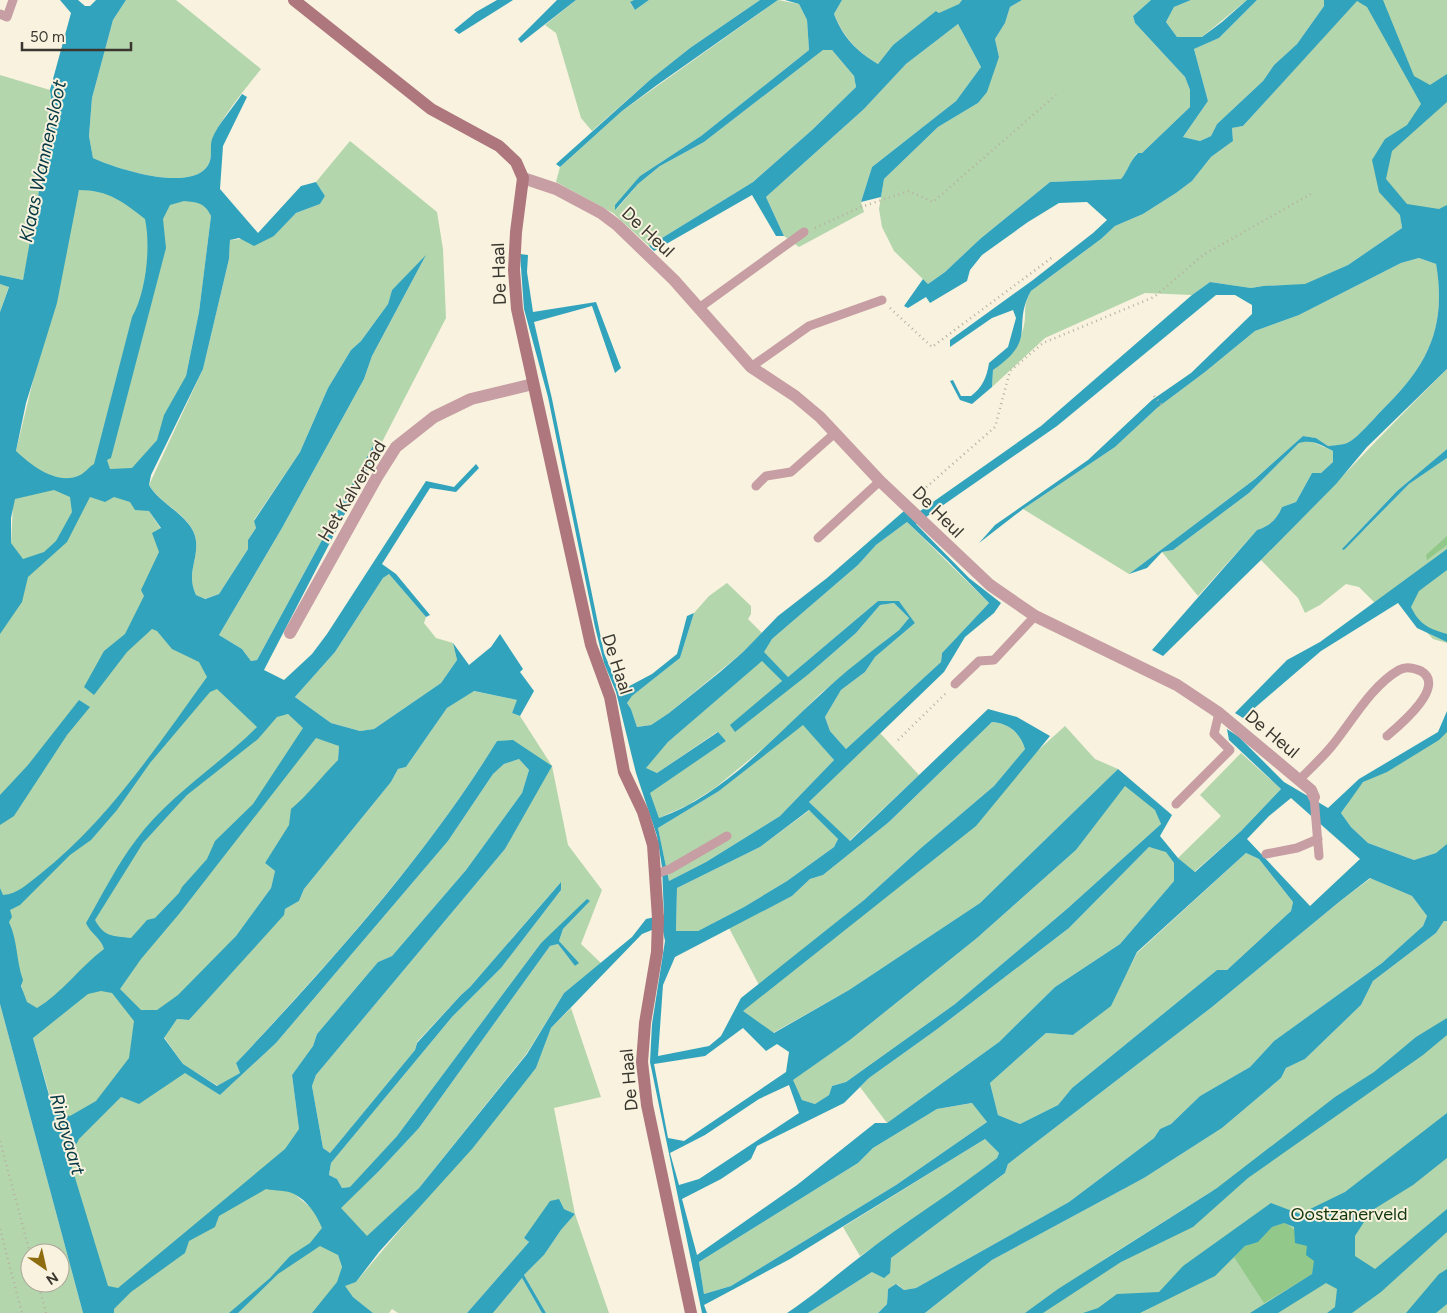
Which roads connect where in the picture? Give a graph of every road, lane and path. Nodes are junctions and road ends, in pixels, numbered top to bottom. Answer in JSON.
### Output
{"nodes":[{"id":1,"x":13,"y":0,"type":"edge"},
{"id":2,"x":294,"y":0,"type":"edge"},
{"id":3,"x":0,"y":14,"type":"edge"},
{"id":4,"x":1056,"y":95,"type":"dead end"},
{"id":5,"x":523,"y":178,"type":"junction"},
{"id":6,"x":1311,"y":194,"type":"dead end"},
{"id":7,"x":804,"y":232,"type":"joint"},
{"id":8,"x":1054,"y":256,"type":"dead end"},
{"id":9,"x":882,"y":300,"type":"joint"},
{"id":10,"x":699,"y":308,"type":"junction"},
{"id":11,"x":751,"y":368,"type":"junction"},
{"id":12,"x":533,"y":384,"type":"junction"},
{"id":13,"x":1154,"y":396,"type":"dead end"},
{"id":14,"x":1162,"y":405,"type":"dead end"},
{"id":15,"x":835,"y":433,"type":"junction"},
{"id":16,"x":880,"y":481,"type":"junction"},
{"id":17,"x":756,"y":486,"type":"dead end"},
{"id":18,"x":910,"y":508,"type":"junction"},
{"id":19,"x":818,"y":538,"type":"dead end"},
{"id":20,"x":1035,"y":616,"type":"junction"},
{"id":21,"x":290,"y":633,"type":"dead end"},
{"id":22,"x":955,"y":684,"type":"joint"},
{"id":23,"x":1219,"y":713,"type":"junction"},
{"id":24,"x":1387,"y":736,"type":"dead end"},
{"id":25,"x":898,"y":740,"type":"dead end"},
{"id":26,"x":1299,"y":780,"type":"junction"},
{"id":27,"x":1314,"y":797,"type":"joint"},
{"id":28,"x":1176,"y":804,"type":"dead end"},
{"id":29,"x":727,"y":836,"type":"dead end"},
{"id":30,"x":1318,"y":838,"type":"junction"},
{"id":31,"x":1266,"y":854,"type":"dead end"},
{"id":32,"x":1319,"y":856,"type":"dead end"},
{"id":33,"x":657,"y":874,"type":"junction"},
{"id":34,"x":0,"y":1141,"type":"edge"},
{"id":35,"x":0,"y":1230,"type":"edge"},
{"id":36,"x":27,"y":1243,"type":"edge"},
{"id":37,"x":41,"y":1293,"type":"edge"},
{"id":38,"x":22,"y":1313,"type":"edge"},
{"id":39,"x":46,"y":1313,"type":"edge"},
{"id":40,"x":691,"y":1313,"type":"edge"}],
"edges":[{"from":1,"to":3,"type":"lane"},
{"from":2,"to":5,"type":"street"},
{"from":4,"to":7,"type":"path"},
{"from":5,"to":10,"type":"street","name":"De Heul"},
{"from":5,"to":12,"type":"street","name":"De Haal"},
{"from":6,"to":18,"type":"path"},
{"from":7,"to":10,"type":"lane"},
{"from":8,"to":9,"type":"path"},
{"from":9,"to":11,"type":"lane"},
{"from":10,"to":11,"type":"street","name":"De Heul"},
{"from":11,"to":15,"type":"street","name":"De Heul"},
{"from":12,"to":21,"type":"street","name":"Het Kalverpad"},
{"from":12,"to":33,"type":"street","name":"De Haal"},
{"from":13,"to":14,"type":"path"},
{"from":15,"to":16,"type":"street","name":"De Heul"},
{"from":15,"to":17,"type":"lane"},
{"from":16,"to":18,"type":"street","name":"De Heul"},
{"from":16,"to":19,"type":"lane"},
{"from":18,"to":20,"type":"street","name":"De Heul"},
{"from":20,"to":22,"type":"lane"},
{"from":20,"to":23,"type":"street","name":"De Heul"},
{"from":22,"to":25,"type":"path"},
{"from":23,"to":26,"type":"street","name":"De Heul"},
{"from":23,"to":28,"type":"lane"},
{"from":24,"to":26,"type":"lane"},
{"from":26,"to":27,"type":"street","name":"De Heul"},
{"from":27,"to":30,"type":"lane","name":"De Heul"},
{"from":29,"to":33,"type":"lane"},
{"from":30,"to":31,"type":"lane"},
{"from":30,"to":32,"type":"lane","name":"De Heul"},
{"from":33,"to":40,"type":"street","name":"De Haal"},
{"from":34,"to":36,"type":"path"},
{"from":35,"to":38,"type":"path"},
{"from":37,"to":39,"type":"path"}]}
